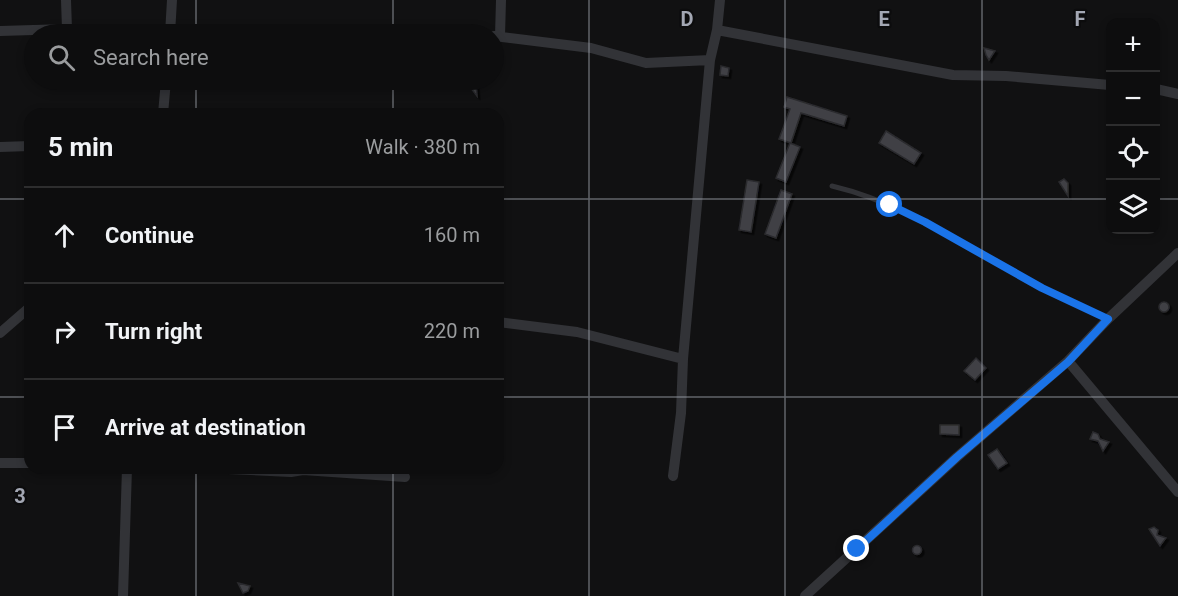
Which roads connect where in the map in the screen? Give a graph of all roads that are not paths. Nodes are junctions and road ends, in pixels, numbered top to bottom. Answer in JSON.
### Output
{"nodes":[{"id":1,"x":66,"y":0,"type":"edge"},
{"id":2,"x":172,"y":0,"type":"edge"},
{"id":3,"x":501,"y":0,"type":"edge"},
{"id":4,"x":720,"y":0,"type":"edge"},
{"id":5,"x":66,"y":24,"type":"edge"},
{"id":6,"x":171,"y":24,"type":"edge"},
{"id":7,"x":498,"y":24,"type":"edge"},
{"id":8,"x":24,"y":29,"type":"edge"},
{"id":9,"x":0,"y":30,"type":"edge"},
{"id":10,"x":717,"y":30,"type":"junction"},
{"id":11,"x":504,"y":37,"type":"edge"},
{"id":12,"x":710,"y":60,"type":"junction"},
{"id":13,"x":1106,"y":85,"type":"edge"},
{"id":14,"x":165,"y":90,"type":"edge"},
{"id":15,"x":1160,"y":90,"type":"edge"},
{"id":16,"x":1178,"y":94,"type":"edge"},
{"id":17,"x":164,"y":108,"type":"edge"},
{"id":18,"x":24,"y":146,"type":"edge"},
{"id":19,"x":0,"y":147,"type":"edge"},
{"id":20,"x":832,"y":186,"type":"dead end"},
{"id":21,"x":1178,"y":254,"type":"edge"},
{"id":22,"x":24,"y":312,"type":"edge"},
{"id":23,"x":1108,"y":319,"type":"junction"},
{"id":24,"x":504,"y":323,"type":"edge"},
{"id":25,"x":0,"y":333,"type":"edge"},
{"id":26,"x":682,"y":359,"type":"junction"},
{"id":27,"x":1068,"y":362,"type":"junction"},
{"id":28,"x":0,"y":463,"type":"edge"},
{"id":29,"x":24,"y":463,"type":"edge"},
{"id":30,"x":126,"y":474,"type":"edge"},
{"id":31,"x":361,"y":474,"type":"edge"},
{"id":32,"x":673,"y":476,"type":"dead end"},
{"id":33,"x":405,"y":477,"type":"dead end"},
{"id":34,"x":1178,"y":492,"type":"edge"},
{"id":35,"x":123,"y":596,"type":"edge"},
{"id":36,"x":805,"y":596,"type":"edge"}],
"edges":[{"from":1,"to":5,"type":"street"},
{"from":2,"to":6,"type":"street"},
{"from":3,"to":7,"type":"street"},
{"from":4,"to":10,"type":"street"},
{"from":8,"to":9,"type":"street"},
{"from":10,"to":12,"type":"street"},
{"from":10,"to":13,"type":"street"},
{"from":11,"to":12,"type":"street"},
{"from":12,"to":26,"type":"street"},
{"from":14,"to":17,"type":"street"},
{"from":15,"to":16,"type":"street"},
{"from":18,"to":19,"type":"street"},
{"from":20,"to":23,"type":"lane"},
{"from":21,"to":23,"type":"street"},
{"from":22,"to":25,"type":"street"},
{"from":23,"to":27,"type":"street"},
{"from":24,"to":26,"type":"street"},
{"from":26,"to":32,"type":"street"},
{"from":27,"to":34,"type":"street"},
{"from":27,"to":36,"type":"street"},
{"from":28,"to":29,"type":"street"},
{"from":30,"to":35,"type":"street"},
{"from":31,"to":33,"type":"street"}]}
